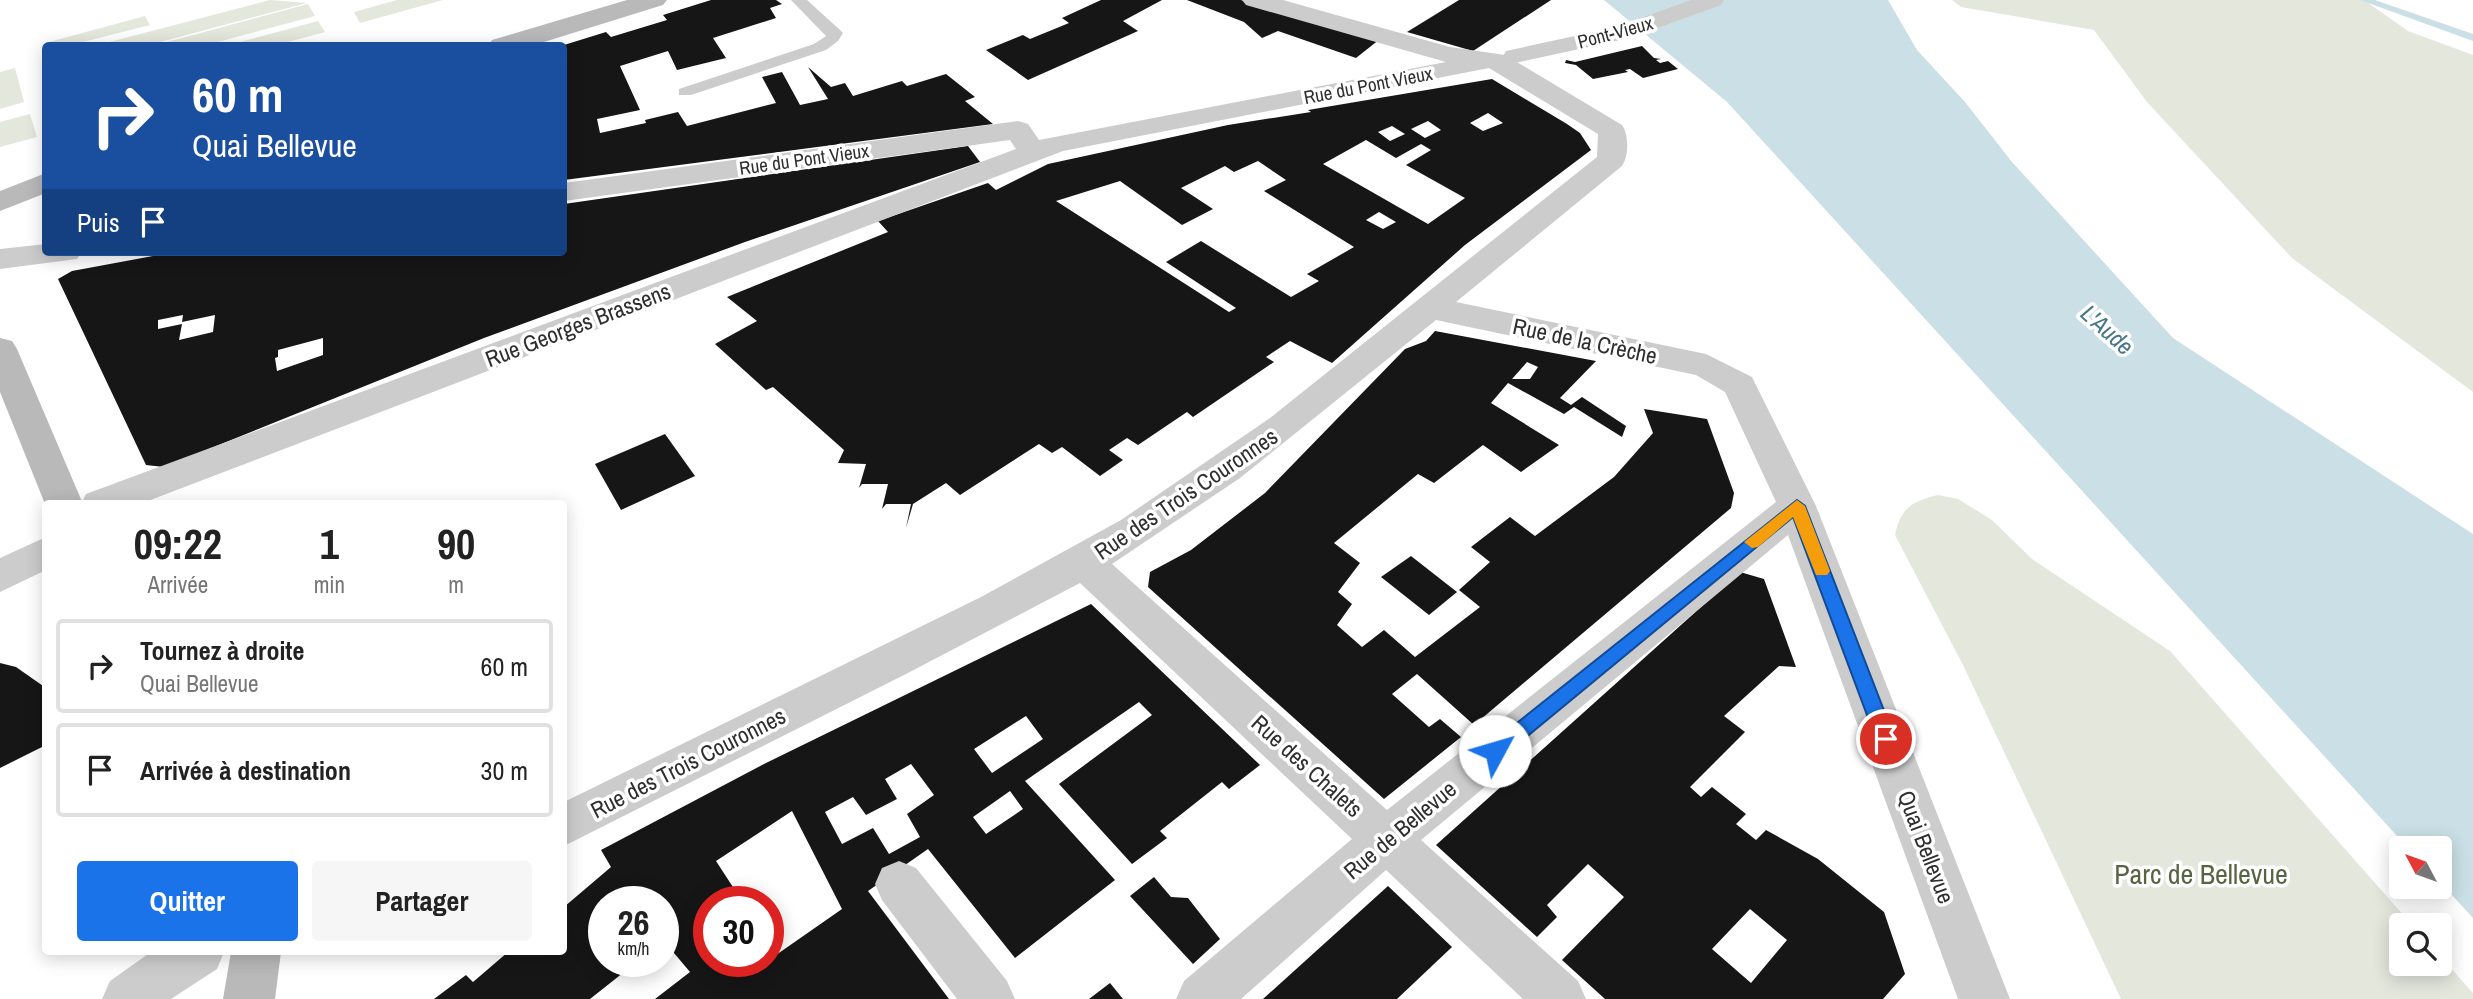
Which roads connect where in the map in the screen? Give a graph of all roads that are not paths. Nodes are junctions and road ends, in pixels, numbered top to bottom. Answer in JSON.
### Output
{"nodes":[{"id":1,"x":654,"y":0,"type":"edge"},
{"id":2,"x":798,"y":0,"type":"edge"},
{"id":3,"x":1255,"y":0,"type":"edge"},
{"id":4,"x":1713,"y":0,"type":"edge"},
{"id":5,"x":514,"y":42,"type":"edge"},
{"id":6,"x":1506,"y":59,"type":"junction"},
{"id":7,"x":685,"y":92,"type":"dead end"},
{"id":8,"x":1044,"y":148,"type":"junction"},
{"id":9,"x":567,"y":192,"type":"edge"},
{"id":10,"x":42,"y":255,"type":"edge"},
{"id":11,"x":0,"y":259,"type":"edge"},
{"id":12,"x":1427,"y":307,"type":"junction"},
{"id":13,"x":0,"y":349,"type":"edge"},
{"id":14,"x":1739,"y":385,"type":"joint"},
{"id":15,"x":62,"y":500,"type":"edge"},
{"id":16,"x":111,"y":500,"type":"edge"},
{"id":17,"x":1797,"y":506,"type":"junction"},
{"id":18,"x":42,"y":554,"type":"edge"},
{"id":19,"x":1084,"y":563,"type":"junction"},
{"id":20,"x":0,"y":576,"type":"edge"},
{"id":21,"x":567,"y":823,"type":"edge"},
{"id":22,"x":1387,"y":839,"type":"junction"},
{"id":23,"x":899,"y":884,"type":"dead end"},
{"id":24,"x":194,"y":955,"type":"edge"},
{"id":25,"x":256,"y":955,"type":"edge"},
{"id":26,"x":128,"y":999,"type":"edge"},
{"id":27,"x":249,"y":999,"type":"edge"},
{"id":28,"x":989,"y":999,"type":"edge"},
{"id":29,"x":1202,"y":999,"type":"edge"},
{"id":30,"x":1560,"y":999,"type":"edge"},
{"id":31,"x":1984,"y":999,"type":"edge"}],
"edges":[{"from":1,"to":5,"type":"main road"},
{"from":2,"to":7,"type":"lane"},
{"from":3,"to":6,"type":"street"},
{"from":4,"to":6,"type":"street","name":"Pont-Vieux"},
{"from":6,"to":8,"type":"street","name":"Rue du Pont Vieux"},
{"from":6,"to":12,"type":"street","name":"Rue des Trois Couronnes"},
{"from":8,"to":9,"type":"street","name":"Rue du Pont Vieux"},
{"from":8,"to":16,"type":"street","name":"Rue Georges Brassens"},
{"from":10,"to":11,"type":"street"},
{"from":12,"to":14,"type":"street","name":"Rue de la Crèche"},
{"from":12,"to":19,"type":"street","name":"Rue des Trois Couronnes"},
{"from":13,"to":15,"type":"main road"},
{"from":14,"to":17,"type":"street","name":"Quai Bellevue"},
{"from":17,"to":22,"type":"street","name":"Rue de Bellevue"},
{"from":17,"to":31,"type":"street","name":"Quai Bellevue"},
{"from":18,"to":20,"type":"street"},
{"from":19,"to":21,"type":"street","name":"Rue des Trois Couronnes"},
{"from":19,"to":22,"type":"street","name":"Rue des Chalets"},
{"from":22,"to":29,"type":"street","name":"Rue de Bellevue"},
{"from":22,"to":30,"type":"street","name":"Rue des Chalets"},
{"from":23,"to":28,"type":"street"},
{"from":24,"to":26,"type":"street"},
{"from":25,"to":27,"type":"main road"}]}
